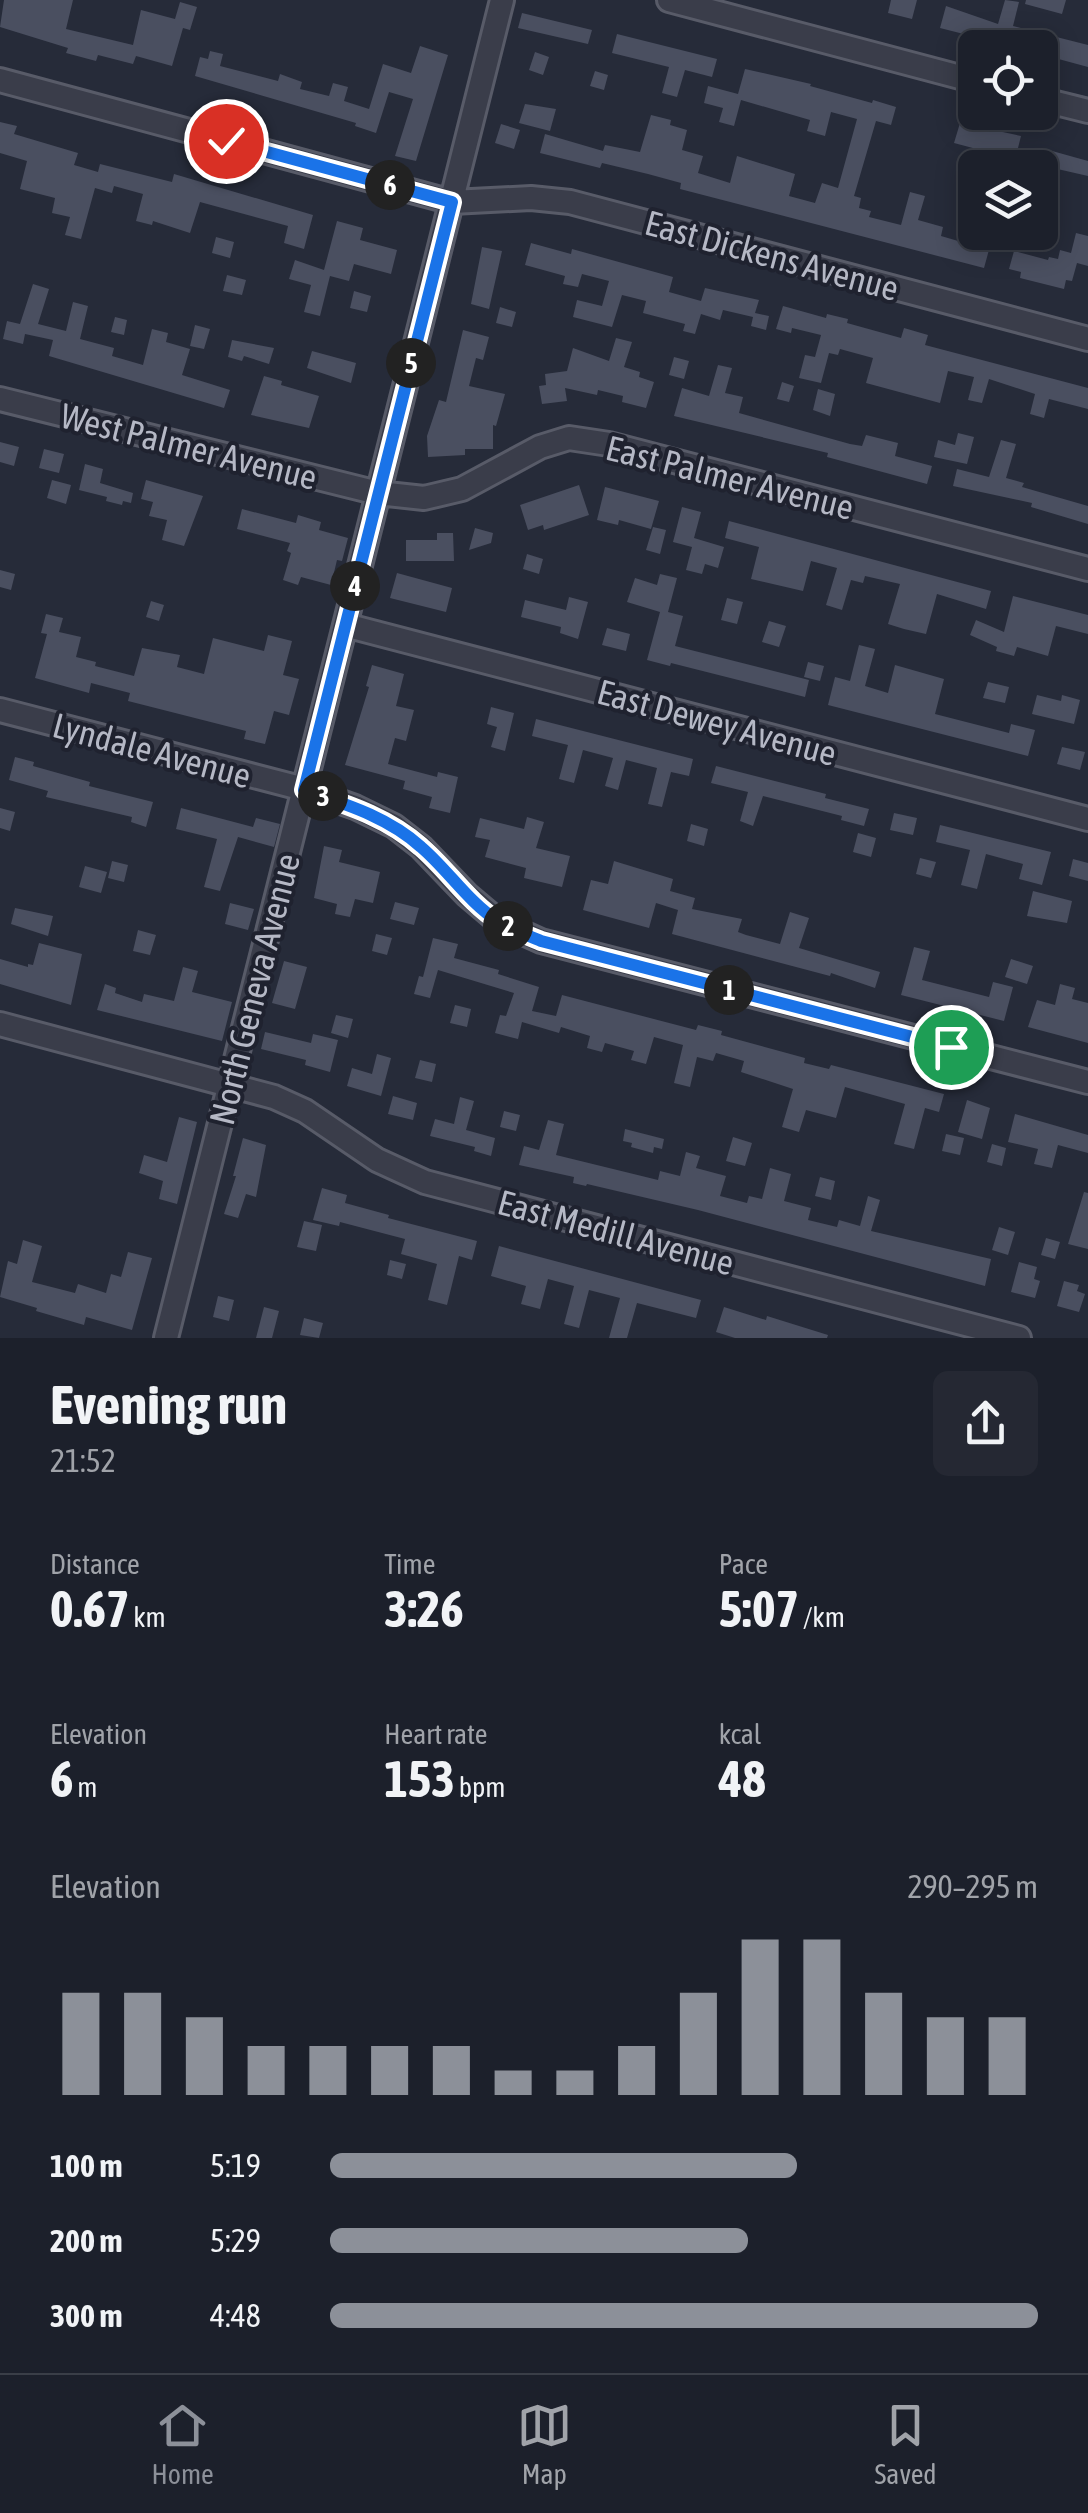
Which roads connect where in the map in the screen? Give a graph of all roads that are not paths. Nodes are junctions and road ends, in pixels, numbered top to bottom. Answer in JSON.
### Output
{"nodes":[{"id":1,"x":502,"y":0,"type":"edge"},
{"id":2,"x":668,"y":0,"type":"edge"},
{"id":3,"x":958,"y":77,"type":"edge"},
{"id":4,"x":0,"y":80,"type":"edge"},
{"id":5,"x":1058,"y":104,"type":"edge"},
{"id":6,"x":1088,"y":112,"type":"edge"},
{"id":7,"x":452,"y":202,"type":"junction"},
{"id":8,"x":1088,"y":338,"type":"edge"},
{"id":9,"x":0,"y":399,"type":"edge"},
{"id":10,"x":378,"y":493,"type":"junction"},
{"id":11,"x":1088,"y":569,"type":"edge"},
{"id":12,"x":345,"y":625,"type":"junction"},
{"id":13,"x":0,"y":710,"type":"edge"},
{"id":14,"x":304,"y":790,"type":"junction"},
{"id":15,"x":1088,"y":819,"type":"edge"},
{"id":16,"x":0,"y":1024,"type":"edge"},
{"id":17,"x":1088,"y":1082,"type":"edge"},
{"id":18,"x":230,"y":1084,"type":"junction"},
{"id":19,"x":166,"y":1338,"type":"edge"},
{"id":20,"x":1019,"y":1338,"type":"edge"}],
"edges":[{"from":1,"to":7,"type":"street","name":"North Geneva Avenue"},
{"from":2,"to":3,"type":"street"},
{"from":4,"to":7,"type":"street","name":"East Dickens Avenue"},
{"from":5,"to":6,"type":"street"},
{"from":7,"to":8,"type":"street","name":"East Dickens Avenue"},
{"from":7,"to":10,"type":"street","name":"North Geneva Avenue"},
{"from":9,"to":10,"type":"street","name":"West Palmer Avenue"},
{"from":10,"to":11,"type":"street","name":"East Palmer Avenue"},
{"from":10,"to":12,"type":"street","name":"North Geneva Avenue"},
{"from":12,"to":14,"type":"street","name":"North Geneva Avenue"},
{"from":12,"to":15,"type":"street","name":"East Dewey Avenue"},
{"from":13,"to":14,"type":"street","name":"Lyndale Avenue"},
{"from":14,"to":17,"type":"street","name":"Lyndale Avenue"},
{"from":14,"to":18,"type":"street","name":"North Geneva Avenue"},
{"from":16,"to":18,"type":"street","name":"East Medill Avenue"},
{"from":18,"to":19,"type":"street","name":"North Geneva Avenue"},
{"from":18,"to":20,"type":"street","name":"East Medill Avenue"}]}
